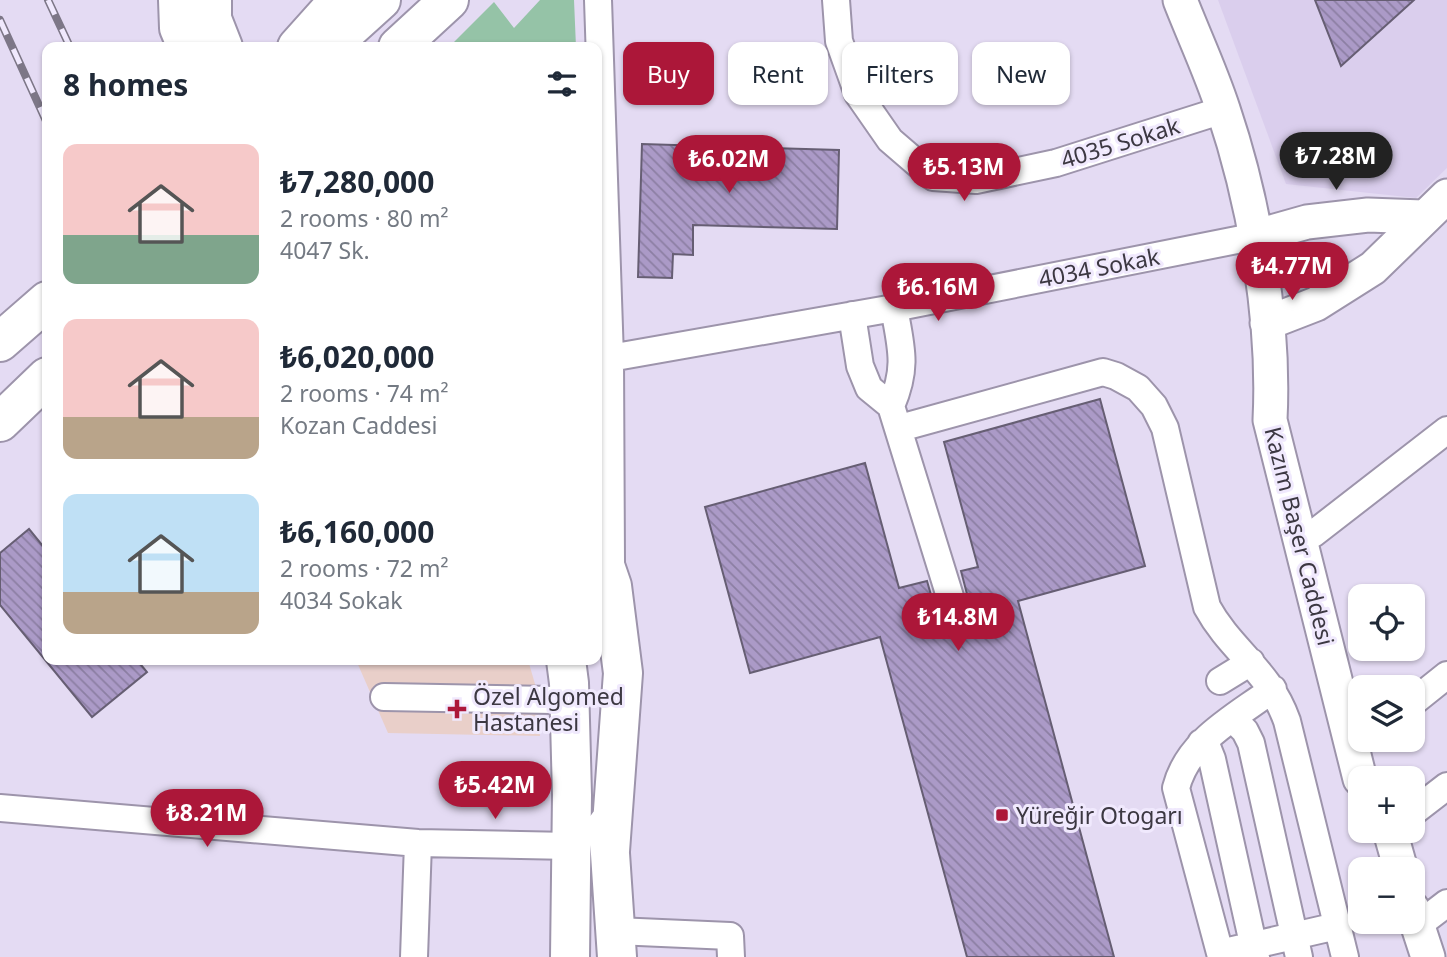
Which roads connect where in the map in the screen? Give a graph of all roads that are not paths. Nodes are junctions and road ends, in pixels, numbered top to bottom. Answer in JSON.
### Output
{"nodes":[{"id":1,"x":178,"y":0,"type":"edge"},
{"id":2,"x":212,"y":0,"type":"edge"},
{"id":3,"x":339,"y":0,"type":"edge"},
{"id":4,"x":381,"y":0,"type":"edge"},
{"id":5,"x":597,"y":0,"type":"edge"},
{"id":6,"x":836,"y":0,"type":"edge"},
{"id":7,"x":1180,"y":0,"type":"edge"},
{"id":8,"x":444,"y":5,"type":"edge"},
{"id":9,"x":185,"y":42,"type":"edge"},
{"id":10,"x":221,"y":42,"type":"edge"},
{"id":11,"x":301,"y":42,"type":"edge"},
{"id":12,"x":335,"y":42,"type":"edge"},
{"id":13,"x":403,"y":42,"type":"edge"},
{"id":14,"x":419,"y":42,"type":"edge"},
{"id":15,"x":599,"y":42,"type":"edge"},
{"id":16,"x":1223,"y":110,"type":"junction"},
{"id":17,"x":602,"y":138,"type":"edge"},
{"id":18,"x":1435,"y":206,"type":"edge"},
{"id":19,"x":1257,"y":236,"type":"junction"},
{"id":20,"x":42,"y":305,"type":"edge"},
{"id":21,"x":894,"y":308,"type":"junction"},
{"id":22,"x":852,"y":315,"type":"junction"},
{"id":23,"x":1267,"y":323,"type":"junction"},
{"id":24,"x":0,"y":342,"type":"edge"},
{"id":25,"x":610,"y":358,"type":"junction"},
{"id":26,"x":1273,"y":373,"type":"junction"},
{"id":27,"x":42,"y":382,"type":"edge"},
{"id":28,"x":42,"y":410,"type":"edge"},
{"id":29,"x":896,"y":417,"type":"junction"},
{"id":30,"x":0,"y":422,"type":"edge"},
{"id":31,"x":1447,"y":430,"type":"edge"},
{"id":32,"x":0,"y":438,"type":"edge"},
{"id":33,"x":1313,"y":534,"type":"junction"},
{"id":34,"x":602,"y":557,"type":"edge"},
{"id":35,"x":612,"y":586,"type":"junction"},
{"id":36,"x":952,"y":603,"type":"dead end"},
{"id":37,"x":1251,"y":662,"type":"junction"},
{"id":38,"x":572,"y":671,"type":"edge"},
{"id":39,"x":1349,"y":675,"type":"edge"},
{"id":40,"x":1447,"y":675,"type":"edge"},
{"id":41,"x":1220,"y":681,"type":"dead end"},
{"id":42,"x":1273,"y":690,"type":"junction"},
{"id":43,"x":1425,"y":693,"type":"edge"},
{"id":44,"x":384,"y":697,"type":"dead end"},
{"id":45,"x":1233,"y":719,"type":"junction"},
{"id":46,"x":1201,"y":743,"type":"junction"},
{"id":47,"x":1357,"y":766,"type":"edge"},
{"id":48,"x":1447,"y":786,"type":"edge"},
{"id":49,"x":1425,"y":803,"type":"edge"},
{"id":50,"x":0,"y":808,"type":"edge"},
{"id":51,"x":418,"y":843,"type":"junction"},
{"id":52,"x":570,"y":846,"type":"junction"},
{"id":53,"x":610,"y":851,"type":"junction"},
{"id":54,"x":1447,"y":903,"type":"edge"},
{"id":55,"x":1425,"y":912,"type":"edge"},
{"id":56,"x":1337,"y":926,"type":"junction"},
{"id":57,"x":1407,"y":934,"type":"edge"},
{"id":58,"x":1416,"y":934,"type":"edge"},
{"id":59,"x":617,"y":944,"type":"edge"},
{"id":60,"x":672,"y":945,"type":"edge"},
{"id":61,"x":1296,"y":947,"type":"edge"},
{"id":62,"x":1254,"y":951,"type":"edge"},
{"id":63,"x":414,"y":957,"type":"edge"},
{"id":64,"x":570,"y":957,"type":"edge"},
{"id":65,"x":731,"y":957,"type":"edge"},
{"id":66,"x":1345,"y":957,"type":"edge"},
{"id":67,"x":1405,"y":957,"type":"edge"},
{"id":68,"x":1428,"y":957,"type":"edge"}],
"edges":[{"from":1,"to":9,"type":"highway"},
{"from":2,"to":10,"type":"highway"},
{"from":3,"to":11,"type":"highway"},
{"from":4,"to":12,"type":"highway"},
{"from":5,"to":15,"type":"street"},
{"from":6,"to":16,"type":"street","name":"4035 Sokak"},
{"from":7,"to":16,"type":"main road","name":"Kazım Başer Caddesi"},
{"from":8,"to":13,"type":"highway"},
{"from":8,"to":14,"type":"highway"},
{"from":16,"to":19,"type":"main road","name":"Kazım Başer Caddesi"},
{"from":17,"to":25,"type":"street"},
{"from":18,"to":19,"type":"main road"},
{"from":18,"to":23,"type":"main road"},
{"from":19,"to":21,"type":"street","name":"4034 Sokak"},
{"from":19,"to":23,"type":"main road","name":"Kazım Başer Caddesi"},
{"from":20,"to":24,"type":"highway"},
{"from":21,"to":22,"type":"street","name":"4034 Sokak"},
{"from":21,"to":29,"type":"street"},
{"from":22,"to":25,"type":"street","name":"4034 Sokak"},
{"from":22,"to":29,"type":"street"},
{"from":23,"to":26,"type":"main road","name":"Kazım Başer Caddesi"},
{"from":25,"to":35,"type":"street"},
{"from":26,"to":33,"type":"main road","name":"Kazım Başer Caddesi"},
{"from":26,"to":47,"type":"main road","name":"Kazım Başer Caddesi"},
{"from":27,"to":30,"type":"highway"},
{"from":28,"to":32,"type":"highway"},
{"from":29,"to":36,"type":"street"},
{"from":29,"to":37,"type":"street"},
{"from":31,"to":33,"type":"street"},
{"from":33,"to":39,"type":"main road","name":"Kazım Başer Caddesi"},
{"from":34,"to":35,"type":"highway"},
{"from":35,"to":53,"type":"highway"},
{"from":37,"to":41,"type":"street"},
{"from":37,"to":42,"type":"street"},
{"from":38,"to":44,"type":"street"},
{"from":38,"to":52,"type":"highway"},
{"from":38,"to":53,"type":"highway"},
{"from":40,"to":43,"type":"street"},
{"from":42,"to":45,"type":"street"},
{"from":42,"to":56,"type":"street"},
{"from":45,"to":46,"type":"street"},
{"from":45,"to":61,"type":"street"},
{"from":46,"to":62,"type":"street"},
{"from":46,"to":62,"type":"street"},
{"from":48,"to":49,"type":"street"},
{"from":50,"to":51,"type":"street"},
{"from":51,"to":52,"type":"street"},
{"from":51,"to":63,"type":"street"},
{"from":52,"to":64,"type":"highway"},
{"from":53,"to":59,"type":"highway"},
{"from":54,"to":55,"type":"street"},
{"from":56,"to":61,"type":"street"},
{"from":56,"to":66,"type":"street"},
{"from":57,"to":67,"type":"main road"},
{"from":58,"to":68,"type":"main road"},
{"from":59,"to":60,"type":"street"},
{"from":60,"to":65,"type":"street"},
{"from":61,"to":62,"type":"street"}]}
